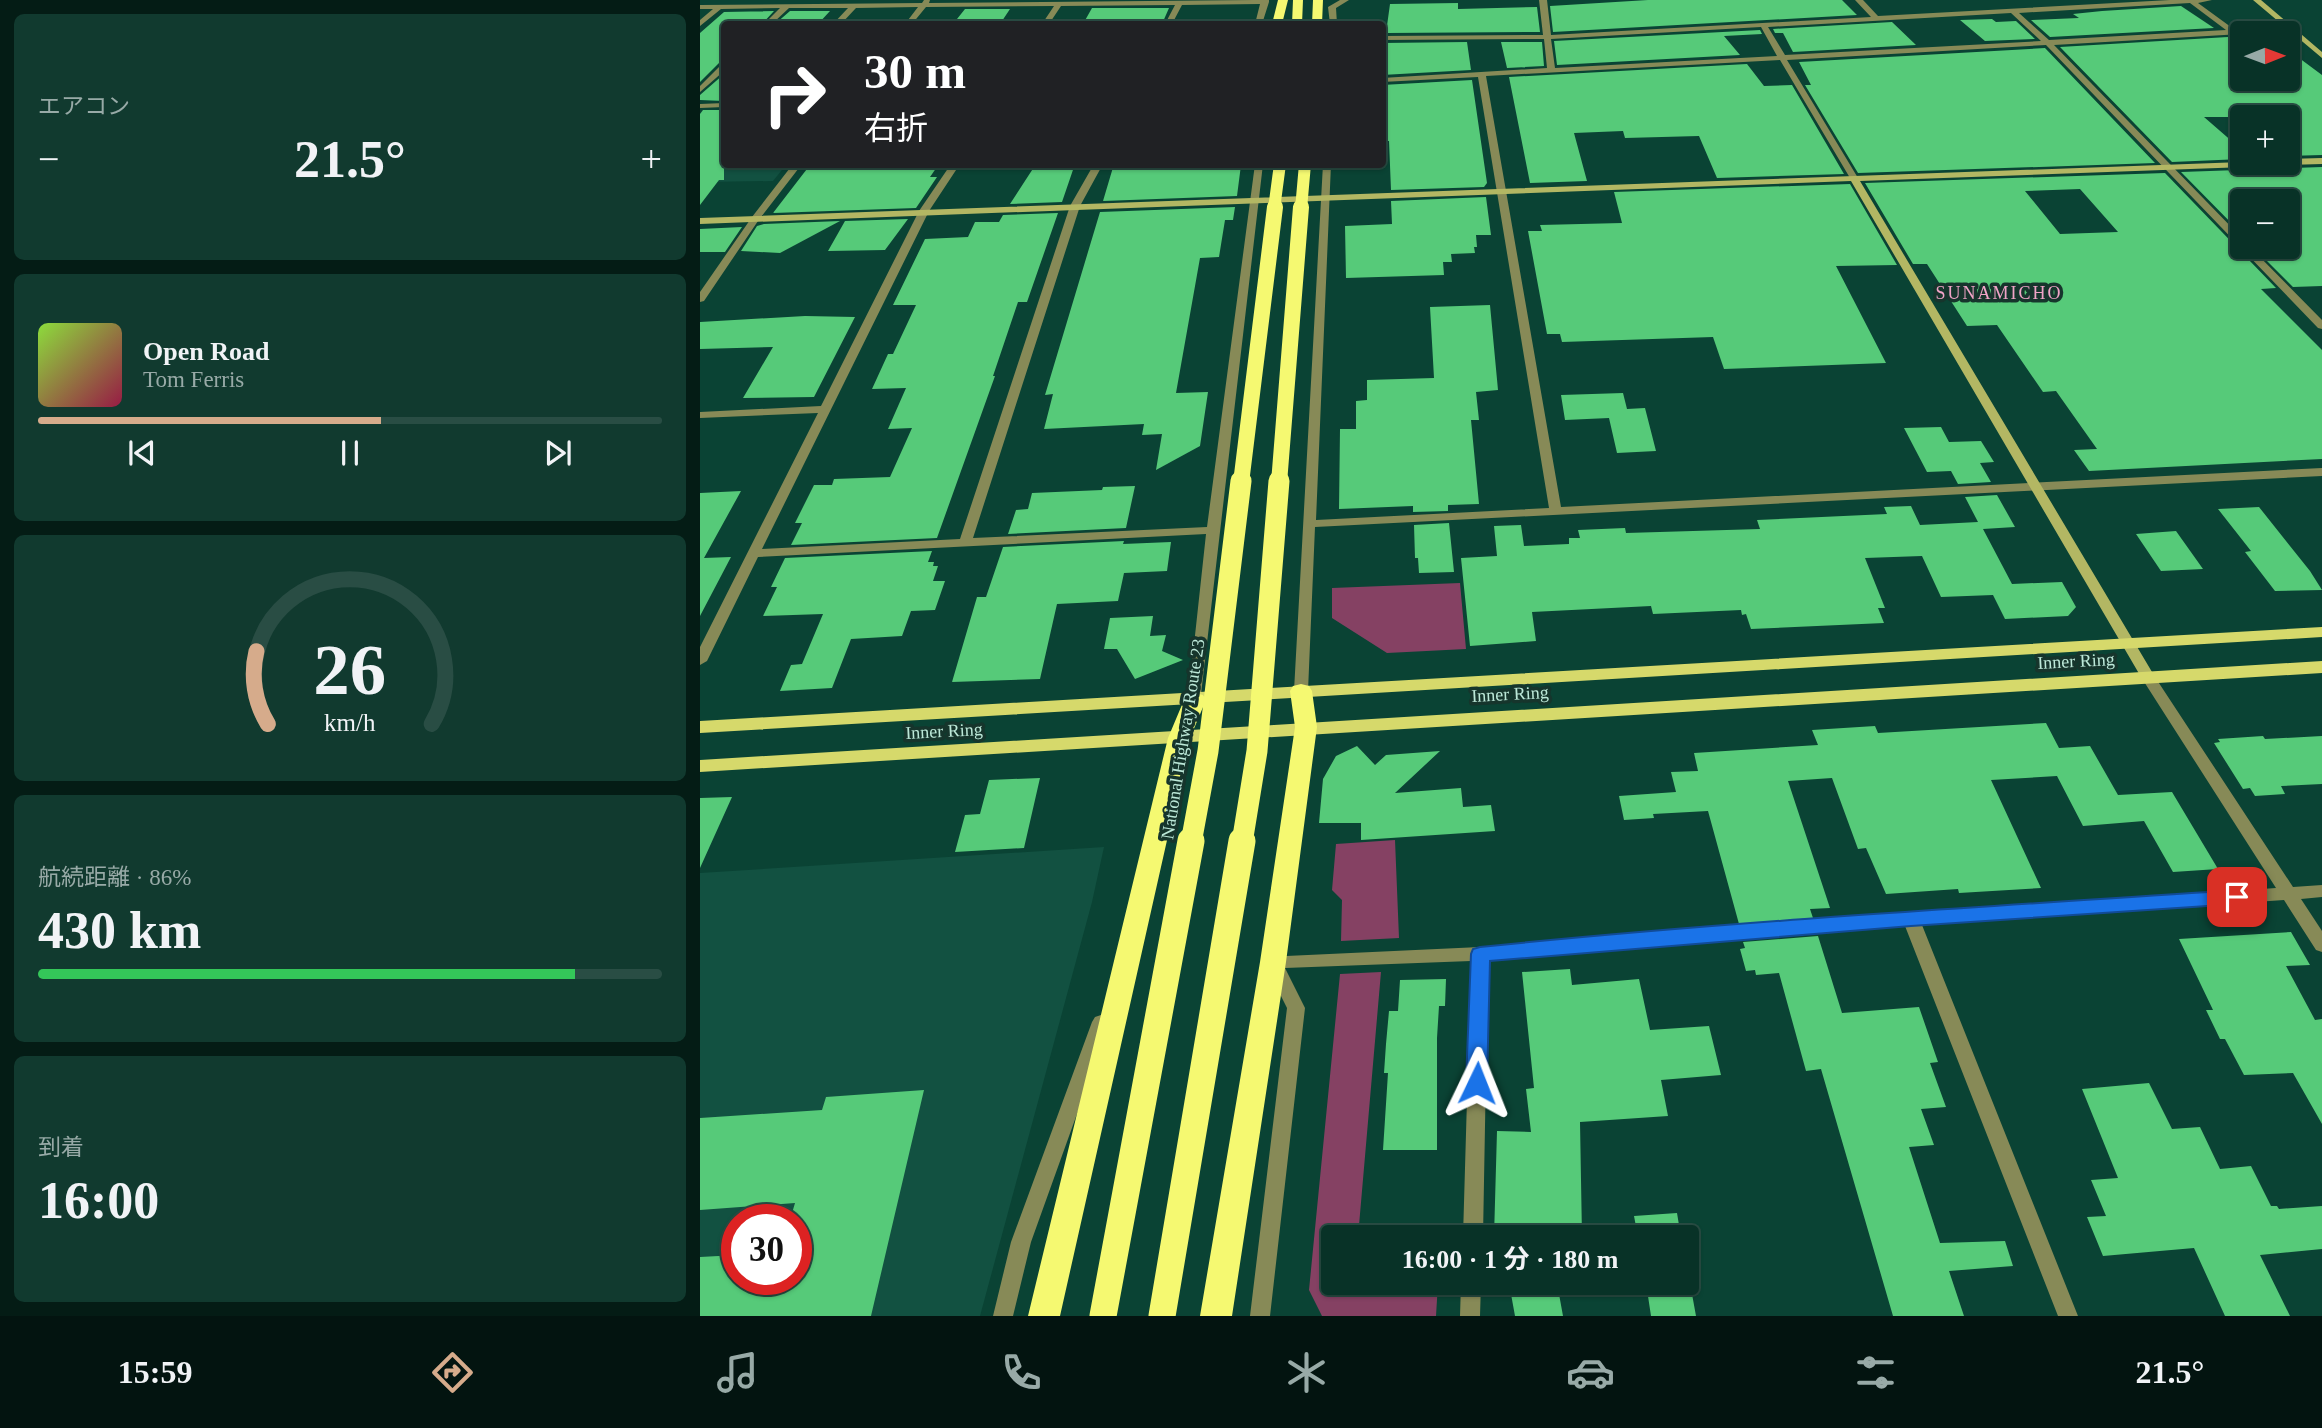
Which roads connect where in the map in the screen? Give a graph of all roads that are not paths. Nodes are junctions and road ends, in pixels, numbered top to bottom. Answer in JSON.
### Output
{"nodes":[{"id":1,"x":1283,"y":0,"type":"edge"},
{"id":2,"x":1345,"y":0,"type":"edge"},
{"id":3,"x":1543,"y":0,"type":"edge"},
{"id":4,"x":1859,"y":0,"type":"edge"},
{"id":5,"x":2208,"y":0,"type":"edge"},
{"id":6,"x":2257,"y":0,"type":"edge"},
{"id":7,"x":1265,"y":1,"type":"edge"},
{"id":8,"x":926,"y":2,"type":"edge"},
{"id":9,"x":981,"y":2,"type":"edge"},
{"id":10,"x":2193,"y":2,"type":"junction"},
{"id":11,"x":1178,"y":3,"type":"junction"},
{"id":12,"x":1299,"y":3,"type":"edge"},
{"id":13,"x":1319,"y":3,"type":"edge"},
{"id":14,"x":1332,"y":3,"type":"edge"},
{"id":15,"x":1059,"y":4,"type":"junction"},
{"id":16,"x":787,"y":6,"type":"junction"},
{"id":17,"x":854,"y":6,"type":"junction"},
{"id":18,"x":700,"y":7,"type":"edge"},
{"id":19,"x":719,"y":7,"type":"junction"},
{"id":20,"x":2014,"y":12,"type":"junction"},
{"id":21,"x":1877,"y":19,"type":"junction"},
{"id":22,"x":771,"y":21,"type":"edge"},
{"id":23,"x":840,"y":21,"type":"edge"},
{"id":24,"x":911,"y":21,"type":"edge"},
{"id":25,"x":1048,"y":21,"type":"edge"},
{"id":26,"x":1170,"y":21,"type":"edge"},
{"id":27,"x":1260,"y":21,"type":"edge"},
{"id":28,"x":1278,"y":21,"type":"edge"},
{"id":29,"x":1297,"y":21,"type":"edge"},
{"id":30,"x":1317,"y":21,"type":"edge"},
{"id":31,"x":1333,"y":21,"type":"edge"},
{"id":32,"x":2282,"y":21,"type":"edge"},
{"id":33,"x":700,"y":24,"type":"edge"},
{"id":34,"x":1763,"y":25,"type":"junction"},
{"id":35,"x":2230,"y":30,"type":"edge"},
{"id":36,"x":2230,"y":32,"type":"edge"},
{"id":37,"x":1548,"y":37,"type":"junction"},
{"id":38,"x":2300,"y":37,"type":"edge"},
{"id":39,"x":1386,"y":38,"type":"edge"},
{"id":40,"x":2048,"y":43,"type":"junction"},
{"id":41,"x":2322,"y":56,"type":"edge"},
{"id":42,"x":1783,"y":58,"type":"junction"},
{"id":43,"x":721,"y":69,"type":"edge"},
{"id":44,"x":1551,"y":71,"type":"junction"},
{"id":45,"x":1482,"y":75,"type":"junction"},
{"id":46,"x":1386,"y":80,"type":"edge"},
{"id":47,"x":700,"y":90,"type":"edge"},
{"id":48,"x":721,"y":105,"type":"edge"},
{"id":49,"x":700,"y":106,"type":"edge"},
{"id":50,"x":2322,"y":161,"type":"edge"},
{"id":51,"x":2300,"y":162,"type":"edge"},
{"id":52,"x":2230,"y":165,"type":"edge"},
{"id":53,"x":2166,"y":167,"type":"junction"},
{"id":54,"x":796,"y":168,"type":"edge"},
{"id":55,"x":953,"y":168,"type":"edge"},
{"id":56,"x":1097,"y":168,"type":"edge"},
{"id":57,"x":1259,"y":168,"type":"edge"},
{"id":58,"x":1280,"y":168,"type":"edge"},
{"id":59,"x":1305,"y":168,"type":"edge"},
{"id":60,"x":1327,"y":168,"type":"edge"},
{"id":61,"x":1854,"y":178,"type":"junction"},
{"id":62,"x":1502,"y":192,"type":"junction"},
{"id":63,"x":1325,"y":198,"type":"junction"},
{"id":64,"x":1255,"y":200,"type":"junction"},
{"id":65,"x":1075,"y":206,"type":"junction"},
{"id":66,"x":924,"y":211,"type":"junction"},
{"id":67,"x":755,"y":219,"type":"junction"},
{"id":68,"x":700,"y":221,"type":"edge"},
{"id":69,"x":2230,"y":232,"type":"edge"},
{"id":70,"x":2257,"y":259,"type":"edge"},
{"id":71,"x":700,"y":299,"type":"edge"},
{"id":72,"x":2322,"y":326,"type":"edge"},
{"id":73,"x":825,"y":410,"type":"junction"},
{"id":74,"x":700,"y":415,"type":"edge"},
{"id":75,"x":2322,"y":472,"type":"edge"},
{"id":76,"x":2037,"y":487,"type":"junction"},
{"id":77,"x":1556,"y":512,"type":"junction"},
{"id":78,"x":1308,"y":524,"type":"junction"},
{"id":79,"x":1213,"y":530,"type":"junction"},
{"id":80,"x":965,"y":542,"type":"junction"},
{"id":81,"x":754,"y":553,"type":"junction"},
{"id":82,"x":2322,"y":632,"type":"edge"},
{"id":83,"x":2126,"y":643,"type":"junction"},
{"id":84,"x":700,"y":661,"type":"edge"},
{"id":85,"x":2322,"y":667,"type":"edge"},
{"id":86,"x":2148,"y":677,"type":"junction"},
{"id":87,"x":1301,"y":691,"type":"junction"},
{"id":88,"x":1195,"y":700,"type":"junction"},
{"id":89,"x":700,"y":727,"type":"edge"},
{"id":90,"x":1306,"y":727,"type":"junction"},
{"id":91,"x":1180,"y":738,"type":"junction"},
{"id":92,"x":700,"y":766,"type":"edge"},
{"id":93,"x":2322,"y":891,"type":"edge"},
{"id":94,"x":2288,"y":894,"type":"junction"},
{"id":95,"x":1911,"y":919,"type":"junction"},
{"id":96,"x":2322,"y":946,"type":"edge"},
{"id":97,"x":1480,"y":954,"type":"junction"},
{"id":98,"x":1273,"y":962,"type":"junction"},
{"id":99,"x":1124,"y":976,"type":"junction"},
{"id":100,"x":1473,"y":1225,"type":"edge"},
{"id":101,"x":1471,"y":1295,"type":"edge"},
{"id":102,"x":1003,"y":1316,"type":"edge"},
{"id":103,"x":1044,"y":1316,"type":"edge"},
{"id":104,"x":1103,"y":1316,"type":"edge"},
{"id":105,"x":1162,"y":1316,"type":"edge"},
{"id":106,"x":1216,"y":1316,"type":"edge"},
{"id":107,"x":1260,"y":1316,"type":"edge"},
{"id":108,"x":1471,"y":1316,"type":"edge"},
{"id":109,"x":2068,"y":1316,"type":"edge"}],
"edges":[{"from":1,"to":28,"type":"highway"},
{"from":2,"to":14,"type":"street"},
{"from":3,"to":37,"type":"street"},
{"from":4,"to":21,"type":"street"},
{"from":5,"to":10,"type":"street"},
{"from":6,"to":32,"type":"street"},
{"from":7,"to":11,"type":"street"},
{"from":7,"to":27,"type":"street"},
{"from":8,"to":9,"type":"street"},
{"from":8,"to":17,"type":"street"},
{"from":8,"to":24,"type":"street"},
{"from":9,"to":15,"type":"street"},
{"from":10,"to":20,"type":"street"},
{"from":10,"to":35,"type":"street"},
{"from":11,"to":15,"type":"street"},
{"from":11,"to":26,"type":"street"},
{"from":12,"to":29,"type":"highway"},
{"from":13,"to":30,"type":"highway"},
{"from":14,"to":31,"type":"street"},
{"from":15,"to":25,"type":"street"},
{"from":16,"to":17,"type":"street"},
{"from":16,"to":19,"type":"street"},
{"from":16,"to":22,"type":"street"},
{"from":17,"to":23,"type":"street"},
{"from":18,"to":19,"type":"street"},
{"from":19,"to":33,"type":"street"},
{"from":20,"to":21,"type":"street"},
{"from":20,"to":40,"type":"street"},
{"from":21,"to":34,"type":"street"},
{"from":34,"to":37,"type":"street"},
{"from":34,"to":42,"type":"street"},
{"from":36,"to":40,"type":"street"},
{"from":37,"to":39,"type":"street"},
{"from":37,"to":44,"type":"street"},
{"from":38,"to":41,"type":"street"},
{"from":40,"to":42,"type":"street"},
{"from":40,"to":53,"type":"street"},
{"from":42,"to":44,"type":"street"},
{"from":42,"to":61,"type":"street"},
{"from":43,"to":47,"type":"street"},
{"from":44,"to":45,"type":"street"},
{"from":45,"to":46,"type":"street"},
{"from":45,"to":62,"type":"street"},
{"from":48,"to":49,"type":"street"},
{"from":50,"to":51,"type":"street"},
{"from":52,"to":53,"type":"street"},
{"from":53,"to":61,"type":"street"},
{"from":53,"to":69,"type":"street"},
{"from":54,"to":67,"type":"street"},
{"from":55,"to":66,"type":"street"},
{"from":56,"to":65,"type":"street"},
{"from":57,"to":64,"type":"street"},
{"from":58,"to":104,"type":"highway","name":"National Highway Route 23","bridge":true},
{"from":59,"to":105,"type":"highway","bridge":true},
{"from":60,"to":63,"type":"street"},
{"from":61,"to":62,"type":"street"},
{"from":61,"to":76,"type":"street"},
{"from":62,"to":63,"type":"street"},
{"from":62,"to":77,"type":"street"},
{"from":63,"to":64,"type":"street"},
{"from":63,"to":78,"type":"street"},
{"from":64,"to":65,"type":"street"},
{"from":64,"to":79,"type":"street"},
{"from":65,"to":66,"type":"street"},
{"from":65,"to":80,"type":"street"},
{"from":66,"to":67,"type":"street"},
{"from":66,"to":73,"type":"street"},
{"from":67,"to":68,"type":"street"},
{"from":67,"to":71,"type":"street"},
{"from":70,"to":72,"type":"street"},
{"from":73,"to":74,"type":"street"},
{"from":73,"to":81,"type":"street"},
{"from":75,"to":76,"type":"street"},
{"from":76,"to":77,"type":"street"},
{"from":76,"to":83,"type":"street"},
{"from":77,"to":78,"type":"street"},
{"from":78,"to":87,"type":"street"},
{"from":79,"to":80,"type":"street"},
{"from":79,"to":88,"type":"street"},
{"from":80,"to":81,"type":"street"},
{"from":81,"to":84,"type":"street"},
{"from":82,"to":83,"type":"main road","name":"Inner Ring"},
{"from":83,"to":86,"type":"street"},
{"from":83,"to":87,"type":"main road","name":"Inner Ring"},
{"from":85,"to":86,"type":"main road","name":"Inner Ring"},
{"from":86,"to":90,"type":"main road","name":"Inner Ring"},
{"from":86,"to":94,"type":"street"},
{"from":87,"to":88,"type":"main road","name":"Inner Ring"},
{"from":87,"to":90,"type":"highway"},
{"from":88,"to":89,"type":"main road","name":"Inner Ring"},
{"from":88,"to":91,"type":"highway"},
{"from":90,"to":91,"type":"main road","name":"Inner Ring"},
{"from":90,"to":98,"type":"highway"},
{"from":91,"to":92,"type":"main road","name":"Inner Ring"},
{"from":91,"to":99,"type":"highway"},
{"from":93,"to":94,"type":"street"},
{"from":94,"to":95,"type":"street"},
{"from":94,"to":96,"type":"street"},
{"from":95,"to":97,"type":"street"},
{"from":95,"to":109,"type":"street"},
{"from":97,"to":98,"type":"street"},
{"from":97,"to":100,"type":"street"},
{"from":98,"to":106,"type":"highway"},
{"from":98,"to":107,"type":"street"},
{"from":99,"to":102,"type":"street"},
{"from":99,"to":103,"type":"highway"},
{"from":101,"to":108,"type":"street"}]}
